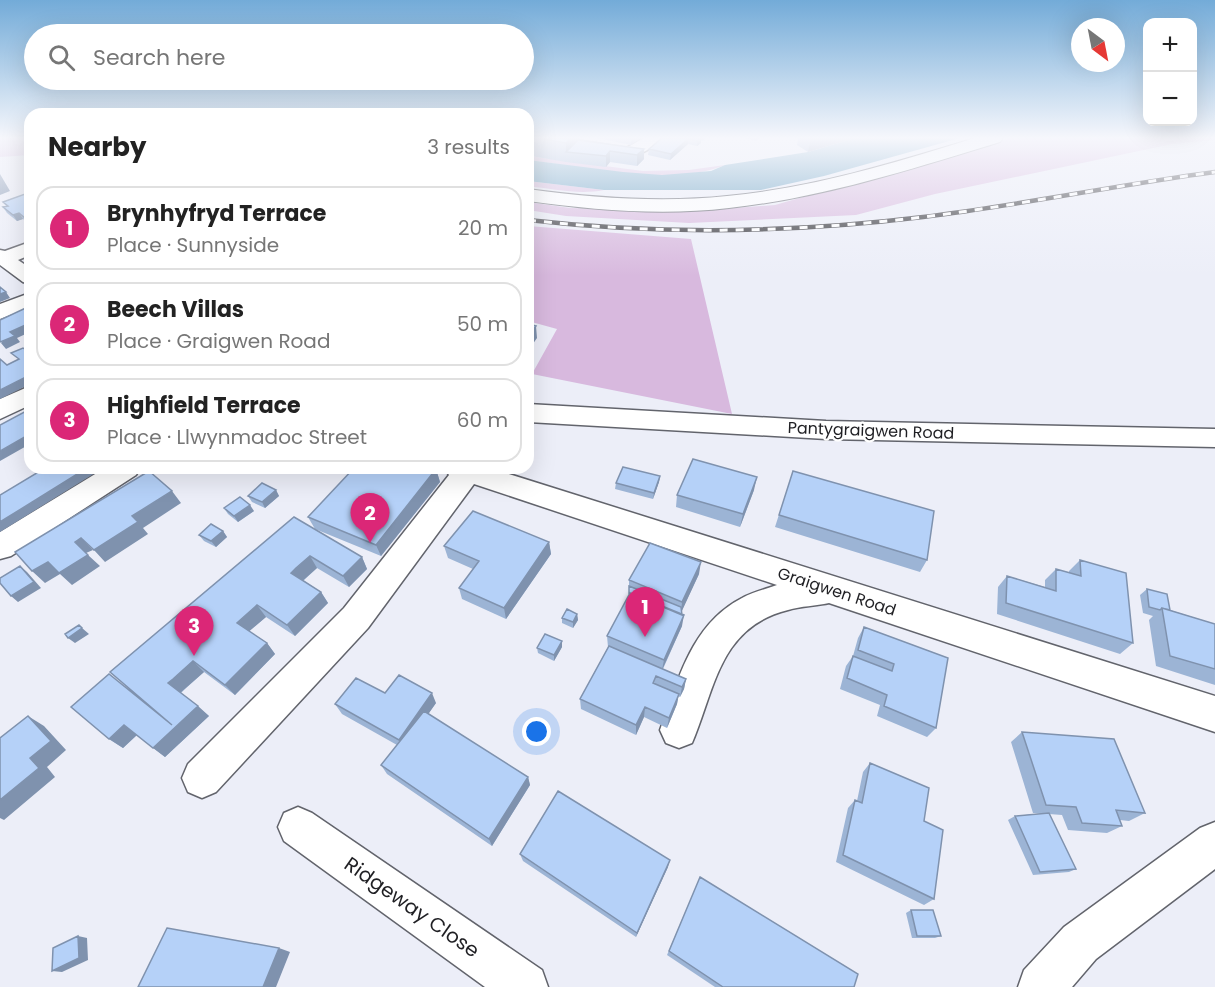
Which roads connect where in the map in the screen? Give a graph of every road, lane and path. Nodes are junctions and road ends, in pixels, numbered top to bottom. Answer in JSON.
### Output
{"nodes":[{"id":1,"x":824,"y":184,"type":"edge"},
{"id":2,"x":534,"y":196,"type":"edge"},
{"id":3,"x":24,"y":250,"type":"edge"},
{"id":4,"x":2,"y":257,"type":"edge"},
{"id":5,"x":24,"y":274,"type":"edge"},
{"id":6,"x":24,"y":302,"type":"edge"},
{"id":7,"x":0,"y":312,"type":"edge"},
{"id":8,"x":24,"y":397,"type":"edge"},
{"id":9,"x":0,"y":410,"type":"edge"},
{"id":10,"x":534,"y":413,"type":"edge"},
{"id":11,"x":1215,"y":438,"type":"edge"},
{"id":12,"x":116,"y":474,"type":"edge"},
{"id":13,"x":460,"y":474,"type":"edge"},
{"id":14,"x":475,"y":474,"type":"edge"},
{"id":15,"x":0,"y":547,"type":"edge"},
{"id":16,"x":831,"y":589,"type":"junction"},
{"id":17,"x":1215,"y":714,"type":"edge"},
{"id":18,"x":679,"y":730,"type":"dead end"},
{"id":19,"x":202,"y":778,"type":"dead end"},
{"id":20,"x":298,"y":827,"type":"dead end"},
{"id":21,"x":1215,"y":843,"type":"edge"},
{"id":22,"x":525,"y":987,"type":"edge"},
{"id":23,"x":1041,"y":987,"type":"edge"}],
"edges":[{"from":1,"to":2,"type":"main road"},
{"from":3,"to":4,"type":"street"},
{"from":4,"to":5,"type":"street"},
{"from":6,"to":7,"type":"street"},
{"from":8,"to":9,"type":"street"},
{"from":10,"to":11,"type":"street","name":"Pantygraigwen Road"},
{"from":12,"to":15,"type":"street"},
{"from":13,"to":19,"type":"street"},
{"from":14,"to":16,"type":"street","name":"Graigwen Road"},
{"from":16,"to":17,"type":"street","name":"Graigwen Road"},
{"from":16,"to":18,"type":"street"},
{"from":20,"to":22,"type":"street","name":"Ridgeway Close"},
{"from":21,"to":23,"type":"street"}]}
